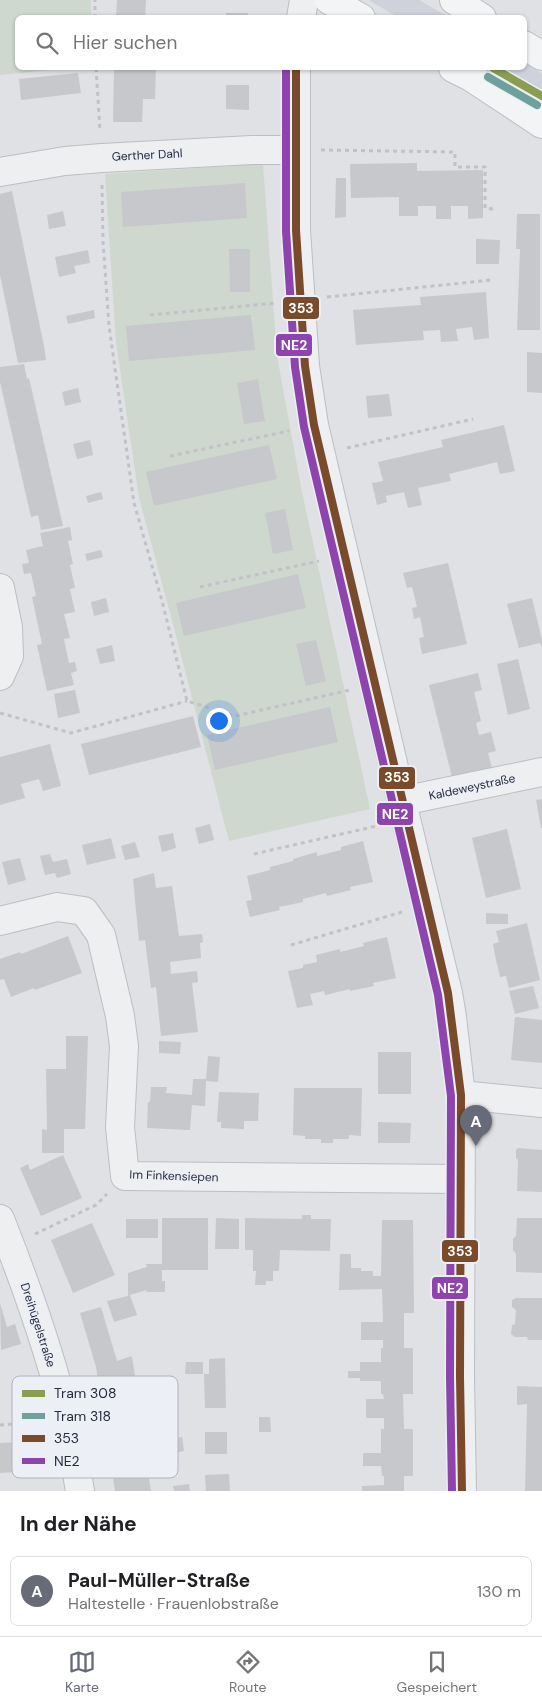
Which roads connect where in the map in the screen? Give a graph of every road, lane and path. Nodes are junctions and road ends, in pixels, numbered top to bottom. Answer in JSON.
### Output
{"nodes":[{"id":1,"x":95,"y":0,"type":"edge"},
{"id":2,"x":304,"y":0,"type":"edge"},
{"id":3,"x":329,"y":0,"type":"edge"},
{"id":4,"x":454,"y":0,"type":"edge"},
{"id":5,"x":95,"y":15,"type":"edge"},
{"id":6,"x":302,"y":15,"type":"edge"},
{"id":7,"x":356,"y":15,"type":"edge"},
{"id":8,"x":477,"y":15,"type":"edge"},
{"id":9,"x":527,"y":46,"type":"edge"},
{"id":10,"x":542,"y":56,"type":"edge"},
{"id":11,"x":96,"y":70,"type":"edge"},
{"id":12,"x":296,"y":70,"type":"edge"},
{"id":13,"x":457,"y":70,"type":"edge"},
{"id":14,"x":542,"y":124,"type":"edge"},
{"id":15,"x":296,"y":150,"type":"junction"},
{"id":16,"x":102,"y":158,"type":"junction"},
{"id":17,"x":0,"y":172,"type":"edge"},
{"id":18,"x":493,"y":209,"type":"dead end"},
{"id":19,"x":491,"y":280,"type":"dead end"},
{"id":20,"x":300,"y":300,"type":"junction"},
{"id":21,"x":150,"y":315,"type":"dead end"},
{"id":22,"x":473,"y":419,"type":"dead end"},
{"id":23,"x":314,"y":425,"type":"junction"},
{"id":24,"x":320,"y":454,"type":"junction"},
{"id":25,"x":170,"y":456,"type":"dead end"},
{"id":26,"x":344,"y":556,"type":"junction"},
{"id":27,"x":200,"y":587,"type":"dead end"},
{"id":28,"x":0,"y":588,"type":"edge"},
{"id":29,"x":0,"y":676,"type":"edge"},
{"id":30,"x":375,"y":685,"type":"junction"},
{"id":31,"x":187,"y":701,"type":"junction"},
{"id":32,"x":0,"y":713,"type":"edge"},
{"id":33,"x":542,"y":772,"type":"edge"},
{"id":34,"x":404,"y":810,"type":"junction"},
{"id":35,"x":254,"y":854,"type":"dead end"},
{"id":36,"x":427,"y":905,"type":"junction"},
{"id":37,"x":0,"y":921,"type":"edge"},
{"id":38,"x":291,"y":945,"type":"dead end"},
{"id":39,"x":460,"y":1095,"type":"junction"},
{"id":40,"x":542,"y":1103,"type":"edge"},
{"id":41,"x":125,"y":1176,"type":"junction"},
{"id":42,"x":461,"y":1179,"type":"junction"},
{"id":43,"x":0,"y":1219,"type":"edge"},
{"id":44,"x":7,"y":1258,"type":"edge"},
{"id":45,"x":55,"y":1376,"type":"edge"},
{"id":46,"x":77,"y":1478,"type":"edge"},
{"id":47,"x":80,"y":1491,"type":"edge"},
{"id":48,"x":462,"y":1491,"type":"edge"}],
"edges":[{"from":1,"to":5,"type":"path"},
{"from":2,"to":6,"type":"street"},
{"from":3,"to":7,"type":"main road"},
{"from":4,"to":8,"type":"main road"},
{"from":9,"to":10,"type":"main road"},
{"from":11,"to":16,"type":"path"},
{"from":12,"to":15,"type":"street"},
{"from":13,"to":14,"type":"main road"},
{"from":15,"to":16,"type":"street","name":"Gerther Dahl"},
{"from":15,"to":18,"type":"path"},
{"from":15,"to":20,"type":"street"},
{"from":16,"to":17,"type":"street","name":"Gerther Dahl"},
{"from":16,"to":31,"type":"path"},
{"from":19,"to":20,"type":"path"},
{"from":20,"to":21,"type":"path"},
{"from":20,"to":23,"type":"street"},
{"from":22,"to":24,"type":"path"},
{"from":23,"to":24,"type":"street"},
{"from":23,"to":25,"type":"path"},
{"from":24,"to":26,"type":"street"},
{"from":26,"to":27,"type":"path"},
{"from":26,"to":30,"type":"street"},
{"from":28,"to":29,"type":"street"},
{"from":30,"to":31,"type":"path"},
{"from":30,"to":34,"type":"street"},
{"from":31,"to":32,"type":"path"},
{"from":33,"to":34,"type":"street","name":"Kaldeweystraße"},
{"from":34,"to":35,"type":"path"},
{"from":34,"to":36,"type":"street"},
{"from":36,"to":38,"type":"path"},
{"from":36,"to":39,"type":"street"},
{"from":37,"to":41,"type":"street","name":"Im Finkensiepen"},
{"from":39,"to":40,"type":"street"},
{"from":39,"to":42,"type":"street"},
{"from":41,"to":42,"type":"street","name":"Im Finkensiepen"},
{"from":41,"to":44,"type":"path"},
{"from":42,"to":48,"type":"street"},
{"from":43,"to":44,"type":"street","name":"Dreihügelstraße"},
{"from":44,"to":45,"type":"street","name":"Dreihügelstraße"},
{"from":46,"to":47,"type":"street","name":"Dreihügelstraße"}]}
